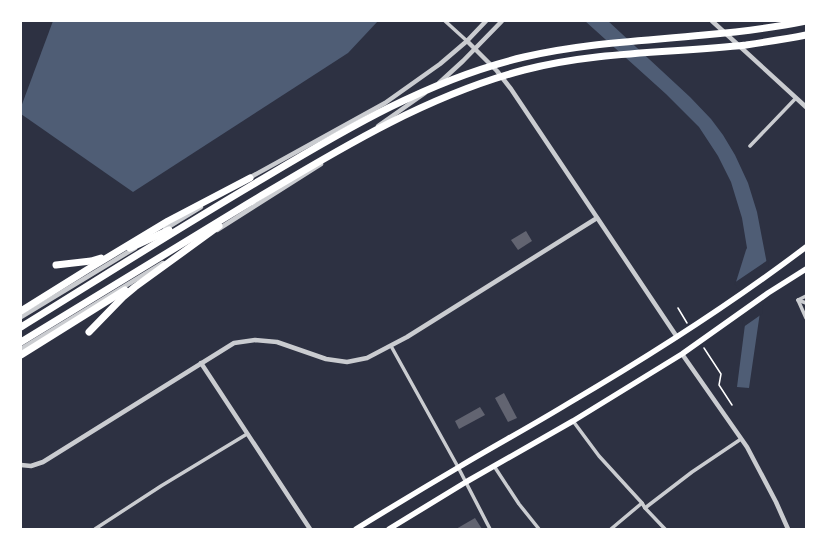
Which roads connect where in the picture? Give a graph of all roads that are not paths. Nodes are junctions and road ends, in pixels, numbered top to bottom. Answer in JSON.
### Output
{"nodes":[{"id":1,"x":445,"y":21,"type":"edge"},
{"id":2,"x":486,"y":21,"type":"edge"},
{"id":3,"x":502,"y":21,"type":"edge"},
{"id":4,"x":712,"y":21,"type":"edge"},
{"id":5,"x":806,"y":21,"type":"edge"},
{"id":6,"x":806,"y":35,"type":"edge"},
{"id":7,"x":467,"y":41,"type":"junction"},
{"id":8,"x":475,"y":49,"type":"junction"},
{"id":9,"x":796,"y":98,"type":"junction"},
{"id":10,"x":806,"y":107,"type":"edge"},
{"id":11,"x":750,"y":146,"type":"dead end"},
{"id":12,"x":290,"y":162,"type":"junction"},
{"id":13,"x":250,"y":178,"type":"junction"},
{"id":14,"x":260,"y":196,"type":"junction"},
{"id":15,"x":597,"y":218,"type":"junction"},
{"id":16,"x":806,"y":247,"type":"edge"},
{"id":17,"x":187,"y":249,"type":"junction"},
{"id":18,"x":56,"y":264,"type":"dead end"},
{"id":19,"x":806,"y":268,"type":"edge"},
{"id":20,"x":806,"y":296,"type":"edge"},
{"id":21,"x":798,"y":300,"type":"junction"},
{"id":22,"x":806,"y":303,"type":"edge"},
{"id":23,"x":21,"y":311,"type":"edge"},
{"id":24,"x":21,"y":317,"type":"edge"},
{"id":25,"x":806,"y":318,"type":"edge"},
{"id":26,"x":21,"y":326,"type":"edge"},
{"id":27,"x":89,"y":332,"type":"dead end"},
{"id":28,"x":677,"y":337,"type":"junction"},
{"id":29,"x":21,"y":342,"type":"edge"},
{"id":30,"x":391,"y":346,"type":"junction"},
{"id":31,"x":21,"y":349,"type":"edge"},
{"id":32,"x":682,"y":354,"type":"junction"},
{"id":33,"x":21,"y":355,"type":"edge"},
{"id":34,"x":201,"y":363,"type":"junction"},
{"id":35,"x":573,"y":421,"type":"junction"},
{"id":36,"x":247,"y":434,"type":"junction"},
{"id":37,"x":741,"y":439,"type":"junction"},
{"id":38,"x":21,"y":465,"type":"edge"},
{"id":39,"x":494,"y":466,"type":"junction"},
{"id":40,"x":458,"y":467,"type":"junction"},
{"id":41,"x":466,"y":482,"type":"junction"},
{"id":42,"x":642,"y":503,"type":"junction"},
{"id":43,"x":645,"y":508,"type":"junction"},
{"id":44,"x":95,"y":529,"type":"edge"},
{"id":45,"x":310,"y":529,"type":"edge"},
{"id":46,"x":356,"y":529,"type":"edge"},
{"id":47,"x":389,"y":529,"type":"edge"},
{"id":48,"x":490,"y":529,"type":"edge"},
{"id":49,"x":539,"y":529,"type":"edge"},
{"id":50,"x":611,"y":529,"type":"edge"},
{"id":51,"x":665,"y":529,"type":"edge"},
{"id":52,"x":788,"y":529,"type":"edge"}],
"edges":[{"from":1,"to":7,"type":"street"},
{"from":2,"to":7,"type":"street"},
{"from":3,"to":8,"type":"street"},
{"from":4,"to":9,"type":"street"},
{"from":5,"to":12,"type":"highway"},
{"from":6,"to":14,"type":"highway"},
{"from":7,"to":8,"type":"street"},
{"from":7,"to":13,"type":"street"},
{"from":8,"to":15,"type":"street"},
{"from":8,"to":17,"type":"street"},
{"from":9,"to":10,"type":"street"},
{"from":9,"to":11,"type":"street"},
{"from":12,"to":18,"type":"highway"},
{"from":12,"to":26,"type":"highway"},
{"from":13,"to":23,"type":"highway"},
{"from":13,"to":24,"type":"street"},
{"from":14,"to":27,"type":"highway"},
{"from":14,"to":29,"type":"highway"},
{"from":15,"to":28,"type":"street"},
{"from":15,"to":30,"type":"street"},
{"from":16,"to":28,"type":"main road"},
{"from":17,"to":31,"type":"street"},
{"from":17,"to":33,"type":"highway"},
{"from":19,"to":32,"type":"main road"},
{"from":20,"to":21,"type":"street"},
{"from":21,"to":22,"type":"street"},
{"from":21,"to":25,"type":"street"},
{"from":28,"to":40,"type":"main road"},
{"from":30,"to":34,"type":"street"},
{"from":30,"to":40,"type":"street"},
{"from":32,"to":35,"type":"main road"},
{"from":32,"to":37,"type":"street"},
{"from":34,"to":36,"type":"street"},
{"from":34,"to":38,"type":"street"},
{"from":35,"to":39,"type":"main road"},
{"from":35,"to":42,"type":"street"},
{"from":36,"to":44,"type":"street"},
{"from":36,"to":45,"type":"street"},
{"from":37,"to":43,"type":"street"},
{"from":37,"to":52,"type":"street"},
{"from":39,"to":41,"type":"main road"},
{"from":39,"to":49,"type":"street"},
{"from":40,"to":41,"type":"street"},
{"from":40,"to":46,"type":"main road"},
{"from":41,"to":47,"type":"main road"},
{"from":41,"to":48,"type":"street"},
{"from":42,"to":43,"type":"street"},
{"from":42,"to":50,"type":"street"},
{"from":43,"to":51,"type":"street"}]}
